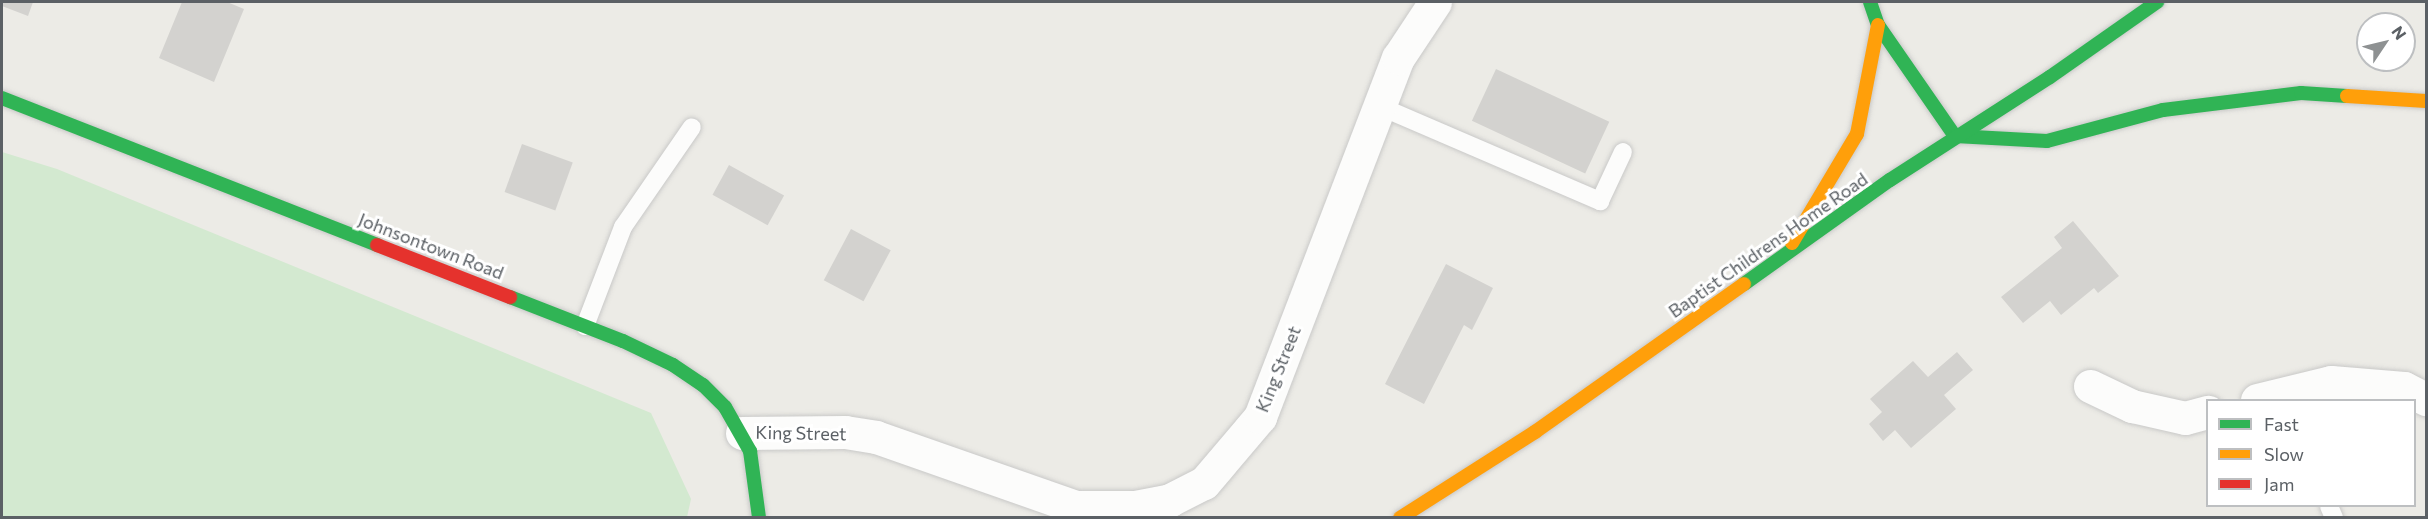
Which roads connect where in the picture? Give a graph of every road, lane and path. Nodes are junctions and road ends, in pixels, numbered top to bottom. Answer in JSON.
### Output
{"nodes":[{"id":1,"x":1435,"y":2,"type":"edge"},
{"id":2,"x":1870,"y":2,"type":"edge"},
{"id":3,"x":2157,"y":2,"type":"edge"},
{"id":4,"x":1878,"y":25,"type":"junction"},
{"id":5,"x":2,"y":98,"type":"edge"},
{"id":6,"x":2427,"y":101,"type":"edge"},
{"id":7,"x":1379,"y":106,"type":"junction"},
{"id":8,"x":692,"y":128,"type":"dead end"},
{"id":9,"x":1955,"y":136,"type":"junction"},
{"id":10,"x":1623,"y":152,"type":"dead end"},
{"id":11,"x":1786,"y":254,"type":"junction"},
{"id":12,"x":585,"y":326,"type":"junction"},
{"id":13,"x":2090,"y":386,"type":"dead end"},
{"id":14,"x":2339,"y":392,"type":"edge"},
{"id":15,"x":2261,"y":399,"type":"edge"},
{"id":16,"x":2427,"y":399,"type":"edge"},
{"id":17,"x":2206,"y":413,"type":"edge"},
{"id":18,"x":742,"y":432,"type":"junction"},
{"id":19,"x":759,"y":518,"type":"edge"},
{"id":20,"x":1400,"y":518,"type":"edge"}],
"edges":[{"from":1,"to":7,"type":"street","name":"King Street"},
{"from":2,"to":4,"type":"street"},
{"from":3,"to":9,"type":"street","name":"Baptist Childrens Home Road"},
{"from":4,"to":9,"type":"street"},
{"from":4,"to":11,"type":"street"},
{"from":5,"to":12,"type":"street","name":"Johnsontown Road"},
{"from":6,"to":9,"type":"street"},
{"from":7,"to":10,"type":"lane"},
{"from":7,"to":18,"type":"street","name":"King Street"},
{"from":8,"to":12,"type":"lane"},
{"from":9,"to":11,"type":"street","name":"Baptist Childrens Home Road"},
{"from":11,"to":20,"type":"street","name":"Baptist Childrens Home Road"},
{"from":12,"to":18,"type":"street","name":"Johnsontown Road"},
{"from":13,"to":17,"type":"street"},
{"from":14,"to":15,"type":"street"},
{"from":14,"to":16,"type":"street"},
{"from":18,"to":19,"type":"street","name":"Johnsontown Road"}]}
